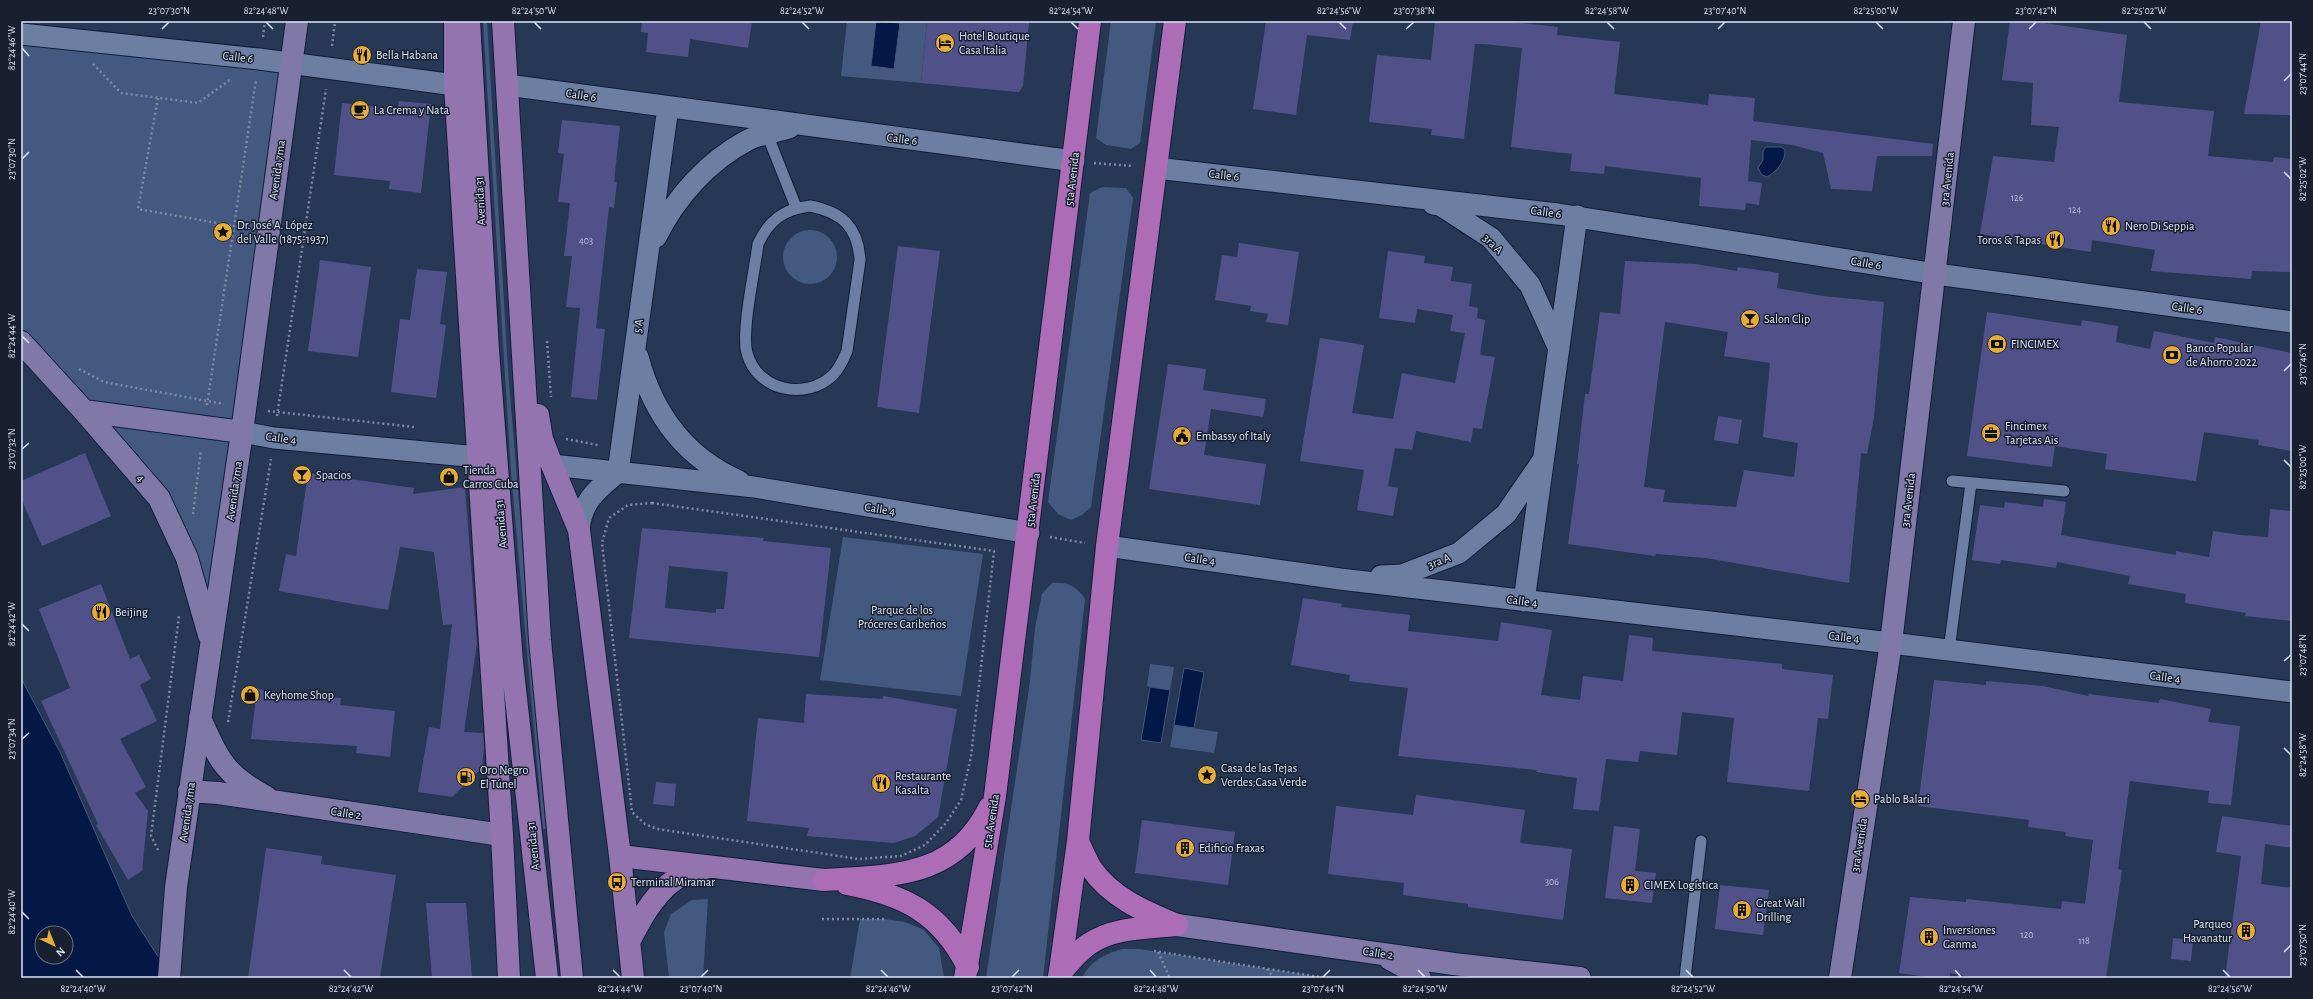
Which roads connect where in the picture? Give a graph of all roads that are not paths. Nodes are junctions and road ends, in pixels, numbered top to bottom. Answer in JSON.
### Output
{"nodes":[{"id":1,"x":297,"y":21,"type":"edge"},
{"id":2,"x":455,"y":21,"type":"edge"},
{"id":3,"x":469,"y":21,"type":"edge"},
{"id":4,"x":503,"y":21,"type":"edge"},
{"id":5,"x":1090,"y":21,"type":"edge"},
{"id":6,"x":1175,"y":21,"type":"edge"},
{"id":7,"x":1964,"y":21,"type":"edge"},
{"id":8,"x":21,"y":34,"type":"edge"},
{"id":9,"x":292,"y":64,"type":"junction"},
{"id":10,"x":455,"y":85,"type":"junction"},
{"id":11,"x":507,"y":85,"type":"junction"},
{"id":12,"x":668,"y":107,"type":"junction"},
{"id":13,"x":797,"y":126,"type":"junction"},
{"id":14,"x":767,"y":134,"type":"junction"},
{"id":15,"x":1074,"y":161,"type":"junction"},
{"id":16,"x":1156,"y":168,"type":"junction"},
{"id":17,"x":1382,"y":193,"type":"junction"},
{"id":18,"x":796,"y":207,"type":"junction"},
{"id":19,"x":1576,"y":216,"type":"junction"},
{"id":20,"x":649,"y":252,"type":"junction"},
{"id":21,"x":1936,"y":274,"type":"junction"},
{"id":22,"x":2292,"y":322,"type":"edge"},
{"id":23,"x":522,"y":333,"type":"junction"},
{"id":24,"x":21,"y":342,"type":"edge"},
{"id":25,"x":635,"y":346,"type":"junction"},
{"id":26,"x":1560,"y":349,"type":"junction"},
{"id":27,"x":84,"y":411,"type":"junction"},
{"id":28,"x":242,"y":432,"type":"junction"},
{"id":29,"x":478,"y":457,"type":"junction"},
{"id":30,"x":1544,"y":460,"type":"junction"},
{"id":31,"x":552,"y":465,"type":"junction"},
{"id":32,"x":618,"y":472,"type":"junction"},
{"id":33,"x":1952,"y":482,"type":"dead end"},
{"id":34,"x":1971,"y":483,"type":"junction"},
{"id":35,"x":754,"y":488,"type":"junction"},
{"id":36,"x":2064,"y":491,"type":"dead end"},
{"id":37,"x":579,"y":530,"type":"junction"},
{"id":38,"x":1029,"y":533,"type":"junction"},
{"id":39,"x":1107,"y":546,"type":"junction"},
{"id":40,"x":1340,"y":579,"type":"junction"},
{"id":41,"x":1524,"y":601,"type":"junction"},
{"id":42,"x":212,"y":643,"type":"junction"},
{"id":43,"x":1891,"y":643,"type":"junction"},
{"id":44,"x":1949,"y":650,"type":"junction"},
{"id":45,"x":2292,"y":692,"type":"edge"},
{"id":46,"x":200,"y":718,"type":"junction"},
{"id":47,"x":189,"y":791,"type":"junction"},
{"id":48,"x":995,"y":796,"type":"junction"},
{"id":49,"x":278,"y":803,"type":"junction"},
{"id":50,"x":502,"y":835,"type":"junction"},
{"id":51,"x":1701,"y":840,"type":"dead end"},
{"id":52,"x":1078,"y":841,"type":"junction"},
{"id":53,"x":620,"y":856,"type":"junction"},
{"id":54,"x":711,"y":866,"type":"junction"},
{"id":55,"x":824,"y":880,"type":"junction"},
{"id":56,"x":1177,"y":925,"type":"junction"},
{"id":57,"x":629,"y":942,"type":"junction"},
{"id":58,"x":1372,"y":952,"type":"junction"},
{"id":59,"x":170,"y":970,"type":"edge"},
{"id":60,"x":1453,"y":971,"type":"edge"},
{"id":61,"x":966,"y":973,"type":"edge"},
{"id":62,"x":1059,"y":976,"type":"edge"},
{"id":63,"x":509,"y":978,"type":"edge"},
{"id":64,"x":547,"y":978,"type":"edge"},
{"id":65,"x":572,"y":978,"type":"edge"},
{"id":66,"x":633,"y":978,"type":"edge"},
{"id":67,"x":1420,"y":978,"type":"edge"},
{"id":68,"x":1580,"y":978,"type":"edge"},
{"id":69,"x":1685,"y":978,"type":"edge"},
{"id":70,"x":1840,"y":978,"type":"edge"}],
"edges":[{"from":1,"to":9,"type":"street","name":"Avenida 7ma"},
{"from":2,"to":10,"type":"main road"},
{"from":3,"to":64,"type":"main road","name":"Avenida 31"},
{"from":4,"to":11,"type":"main road"},
{"from":5,"to":15,"type":"highway","name":"5ta Avenida"},
{"from":6,"to":16,"type":"highway"},
{"from":7,"to":21,"type":"street","name":"3ra Avenida"},
{"from":8,"to":9,"type":"street","name":"Calle 6"},
{"from":9,"to":10,"type":"street","name":"Calle 6"},
{"from":9,"to":28,"type":"street","name":"Avenida 7ma"},
{"from":10,"to":29,"type":"main road"},
{"from":11,"to":12,"type":"street","name":"Calle 6"},
{"from":11,"to":23,"type":"main road"},
{"from":12,"to":13,"type":"street","name":"Calle 6"},
{"from":12,"to":20,"type":"street","name":"5 A"},
{"from":13,"to":14,"type":"street","name":"Calle 6"},
{"from":13,"to":15,"type":"street","name":"Calle 6"},
{"from":14,"to":18,"type":"lane"},
{"from":14,"to":20,"type":"street","name":"Calle 6"},
{"from":15,"to":38,"type":"highway","name":"5ta Avenida"},
{"from":16,"to":17,"type":"street","name":"Calle 6"},
{"from":16,"to":39,"type":"highway"},
{"from":17,"to":19,"type":"street","name":"Calle 6"},
{"from":17,"to":26,"type":"street","name":"3ra A"},
{"from":18,"to":18,"type":"lane"},
{"from":19,"to":21,"type":"street","name":"Calle 6"},
{"from":19,"to":26,"type":"street","name":"3ra A"},
{"from":20,"to":25,"type":"street","name":"5 A"},
{"from":21,"to":22,"type":"street","name":"Calle 6"},
{"from":21,"to":43,"type":"street","name":"3ra Avenida"},
{"from":23,"to":31,"type":"main road"},
{"from":23,"to":65,"type":"main road"},
{"from":24,"to":27,"type":"street","name":"4"},
{"from":25,"to":32,"type":"street","name":"5 A"},
{"from":25,"to":35,"type":"street","name":"Calle 4"},
{"from":26,"to":30,"type":"street","name":"3ra A"},
{"from":27,"to":28,"type":"street","name":"Calle 4"},
{"from":27,"to":42,"type":"street","name":"4"},
{"from":28,"to":29,"type":"street","name":"Calle 4"},
{"from":28,"to":42,"type":"street","name":"Avenida 7ma"},
{"from":29,"to":50,"type":"main road"},
{"from":30,"to":40,"type":"street","name":"3ra A"},
{"from":30,"to":41,"type":"street","name":"3ra A"},
{"from":31,"to":32,"type":"street","name":"Calle 4"},
{"from":31,"to":37,"type":"main road"},
{"from":32,"to":35,"type":"street","name":"Calle 4"},
{"from":32,"to":37,"type":"street"},
{"from":33,"to":34,"type":"lane"},
{"from":34,"to":36,"type":"lane"},
{"from":34,"to":44,"type":"lane"},
{"from":35,"to":38,"type":"street","name":"Calle 4"},
{"from":37,"to":53,"type":"main road"},
{"from":38,"to":48,"type":"highway","name":"5ta Avenida"},
{"from":39,"to":40,"type":"street","name":"Calle 4"},
{"from":39,"to":52,"type":"highway"},
{"from":40,"to":41,"type":"street","name":"Calle 4"},
{"from":41,"to":43,"type":"street","name":"Calle 4"},
{"from":42,"to":46,"type":"street","name":"Avenida 7ma"},
{"from":43,"to":44,"type":"street","name":"Calle 4"},
{"from":43,"to":70,"type":"street","name":"3ra Avenida"},
{"from":44,"to":45,"type":"street","name":"Calle 4"},
{"from":46,"to":47,"type":"street","name":"Avenida 7ma"},
{"from":46,"to":49,"type":"street"},
{"from":47,"to":49,"type":"street","name":"Calle 2"},
{"from":47,"to":59,"type":"street","name":"Avenida 7ma"},
{"from":48,"to":55,"type":"highway"},
{"from":48,"to":61,"type":"highway","name":"5ta Avenida"},
{"from":49,"to":50,"type":"street","name":"Calle 2"},
{"from":50,"to":63,"type":"main road"},
{"from":51,"to":69,"type":"lane"},
{"from":52,"to":56,"type":"highway"},
{"from":52,"to":62,"type":"highway"},
{"from":53,"to":54,"type":"main road"},
{"from":53,"to":57,"type":"main road"},
{"from":54,"to":55,"type":"main road"},
{"from":54,"to":57,"type":"main road"},
{"from":55,"to":61,"type":"highway"},
{"from":56,"to":58,"type":"street","name":"Calle 2"},
{"from":56,"to":62,"type":"highway"},
{"from":57,"to":66,"type":"main road"},
{"from":58,"to":60,"type":"street","name":"Calle 2"},
{"from":58,"to":67,"type":"street"},
{"from":60,"to":68,"type":"street","name":"Calle 2"}]}
